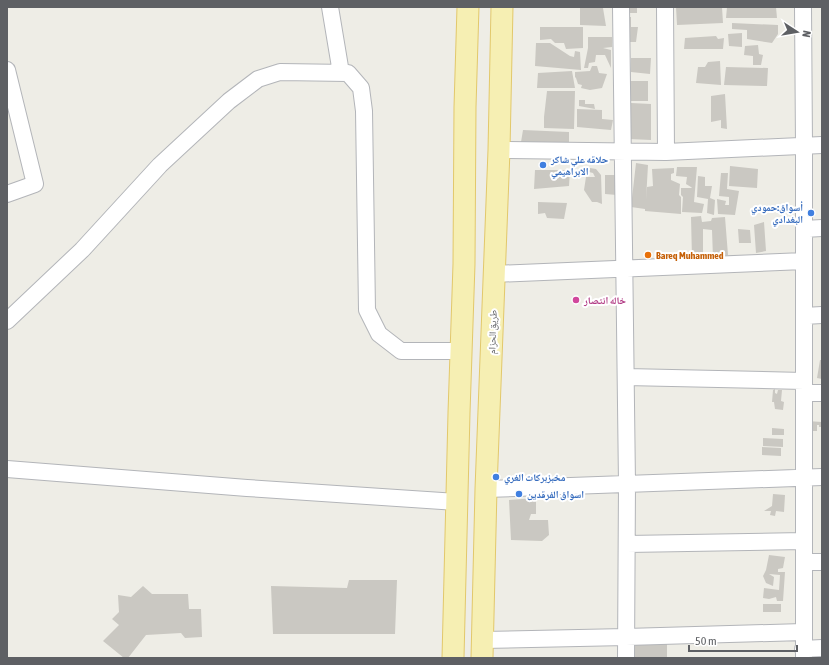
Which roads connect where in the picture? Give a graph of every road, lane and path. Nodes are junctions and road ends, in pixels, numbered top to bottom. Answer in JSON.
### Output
{"nodes":[{"id":1,"x":330,"y":7,"type":"edge"},
{"id":2,"x":468,"y":7,"type":"edge"},
{"id":3,"x":502,"y":7,"type":"edge"},
{"id":4,"x":621,"y":7,"type":"edge"},
{"id":5,"x":665,"y":7,"type":"edge"},
{"id":6,"x":802,"y":7,"type":"edge"},
{"id":7,"x":7,"y":70,"type":"edge"},
{"id":8,"x":341,"y":73,"type":"junction"},
{"id":9,"x":822,"y":145,"type":"edge"},
{"id":10,"x":804,"y":146,"type":"junction"},
{"id":11,"x":498,"y":150,"type":"junction"},
{"id":12,"x":623,"y":151,"type":"junction"},
{"id":13,"x":666,"y":152,"type":"junction"},
{"id":14,"x":7,"y":194,"type":"edge"},
{"id":15,"x":822,"y":228,"type":"edge"},
{"id":16,"x":804,"y":229,"type":"junction"},
{"id":17,"x":804,"y":261,"type":"junction"},
{"id":18,"x":464,"y":264,"type":"junction"},
{"id":19,"x":624,"y":268,"type":"junction"},
{"id":20,"x":494,"y":271,"type":"junction"},
{"id":21,"x":822,"y":315,"type":"edge"},
{"id":22,"x":804,"y":316,"type":"junction"},
{"id":23,"x":7,"y":321,"type":"edge"},
{"id":24,"x":461,"y":350,"type":"junction"},
{"id":25,"x":490,"y":370,"type":"junction"},
{"id":26,"x":460,"y":373,"type":"junction"},
{"id":27,"x":626,"y":377,"type":"junction"},
{"id":28,"x":804,"y":387,"type":"junction"},
{"id":29,"x":822,"y":393,"type":"edge"},
{"id":30,"x":7,"y":469,"type":"edge"},
{"id":31,"x":822,"y":477,"type":"edge"},
{"id":32,"x":804,"y":478,"type":"junction"},
{"id":33,"x":627,"y":484,"type":"junction"},
{"id":34,"x":486,"y":489,"type":"junction"},
{"id":35,"x":457,"y":502,"type":"junction"},
{"id":36,"x":804,"y":541,"type":"junction"},
{"id":37,"x":627,"y":544,"type":"junction"},
{"id":38,"x":804,"y":562,"type":"junction"},
{"id":39,"x":822,"y":562,"type":"edge"},
{"id":40,"x":803,"y":632,"type":"junction"},
{"id":41,"x":626,"y":637,"type":"junction"},
{"id":42,"x":822,"y":648,"type":"edge"},
{"id":43,"x":482,"y":649,"type":"edge"},
{"id":44,"x":804,"y":654,"type":"edge"},
{"id":45,"x":453,"y":658,"type":"edge"},
{"id":46,"x":626,"y":658,"type":"edge"}],
"edges":[{"from":1,"to":8,"type":"street"},
{"from":2,"to":18,"type":"main road"},
{"from":3,"to":11,"type":"main road","name":"طريق الحزام"},
{"from":4,"to":12,"type":"street"},
{"from":5,"to":13,"type":"street"},
{"from":6,"to":10,"type":"street"},
{"from":7,"to":14,"type":"street"},
{"from":8,"to":23,"type":"street"},
{"from":8,"to":24,"type":"street"},
{"from":9,"to":10,"type":"street"},
{"from":10,"to":13,"type":"street"},
{"from":10,"to":16,"type":"street"},
{"from":11,"to":12,"type":"street"},
{"from":11,"to":20,"type":"main road","name":"طريق الحزام"},
{"from":12,"to":13,"type":"street"},
{"from":12,"to":19,"type":"street"},
{"from":15,"to":16,"type":"street"},
{"from":16,"to":17,"type":"street"},
{"from":17,"to":19,"type":"street"},
{"from":17,"to":22,"type":"street"},
{"from":18,"to":20,"type":"main road"},
{"from":18,"to":24,"type":"main road"},
{"from":19,"to":20,"type":"street"},
{"from":19,"to":27,"type":"street"},
{"from":20,"to":25,"type":"main road","name":"طريق الحزام"},
{"from":21,"to":22,"type":"street"},
{"from":22,"to":28,"type":"street"},
{"from":24,"to":26,"type":"main road"},
{"from":25,"to":26,"type":"main road"},
{"from":25,"to":34,"type":"main road","name":"طريق الحزام"},
{"from":26,"to":35,"type":"main road"},
{"from":27,"to":28,"type":"street"},
{"from":27,"to":33,"type":"street"},
{"from":28,"to":29,"type":"street"},
{"from":28,"to":32,"type":"street"},
{"from":30,"to":35,"type":"street"},
{"from":31,"to":32,"type":"street"},
{"from":32,"to":33,"type":"street"},
{"from":32,"to":36,"type":"street"},
{"from":33,"to":34,"type":"street"},
{"from":33,"to":37,"type":"street"},
{"from":34,"to":43,"type":"main road","name":"طريق الحزام"},
{"from":35,"to":45,"type":"main road"},
{"from":36,"to":37,"type":"street"},
{"from":36,"to":38,"type":"street"},
{"from":37,"to":41,"type":"street"},
{"from":38,"to":39,"type":"street"},
{"from":38,"to":40,"type":"street"},
{"from":40,"to":41,"type":"street"},
{"from":40,"to":44,"type":"street"},
{"from":41,"to":43,"type":"street"},
{"from":41,"to":46,"type":"street"},
{"from":42,"to":44,"type":"street"}]}
